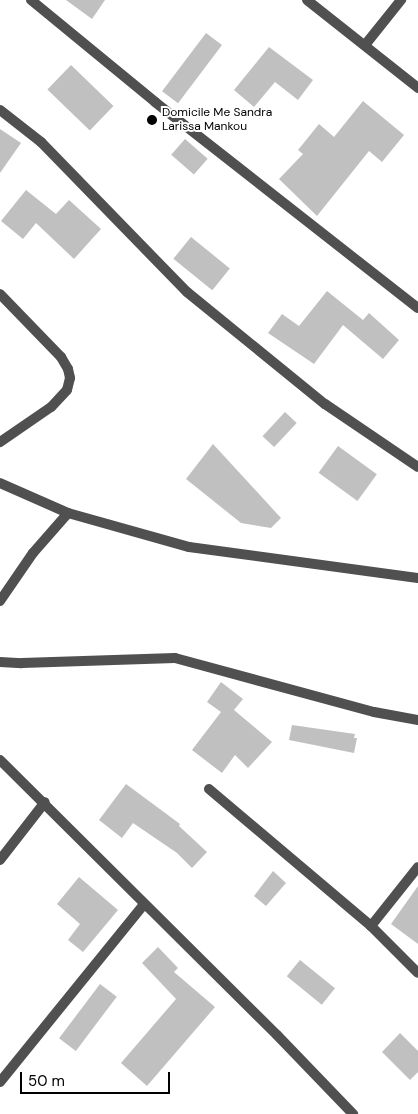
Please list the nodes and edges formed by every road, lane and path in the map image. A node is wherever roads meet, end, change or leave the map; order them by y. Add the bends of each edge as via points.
1 (30, 0) edge
2 (307, 0) edge
3 (401, 0) edge
4 (365, 45) junction
5 (418, 88) edge
6 (0, 110) edge
7 (0, 294) edge
8 (418, 308) edge
9 (0, 442) edge
10 (418, 468) edge
11 (0, 482) edge
12 (68, 513) junction
13 (418, 578) edge
14 (0, 601) edge
15 (0, 662) edge
16 (418, 720) edge
17 (0, 760) edge
18 (209, 789) dead end
19 (45, 802) junction
20 (0, 860) edge
21 (418, 867) edge
22 (144, 904) junction
23 (371, 926) junction
24 (418, 973) edge
25 (0, 1082) edge
26 (353, 1114) edge

1 - 8 street
2 - 4 street
3 - 4 street
4 - 5 street
6 - 10 street via 41,142 187,292 325,404
7 - 9 street via 60,357 70,378 67,390 51,407
11 - 12 street
12 - 13 street via 189,547
12 - 14 street via 33,553
15 - 16 street via 175,658 374,712
17 - 19 street
18 - 23 street
19 - 20 street
19 - 22 street
21 - 23 street
22 - 25 street
22 - 26 street via 278,1035
23 - 24 street

